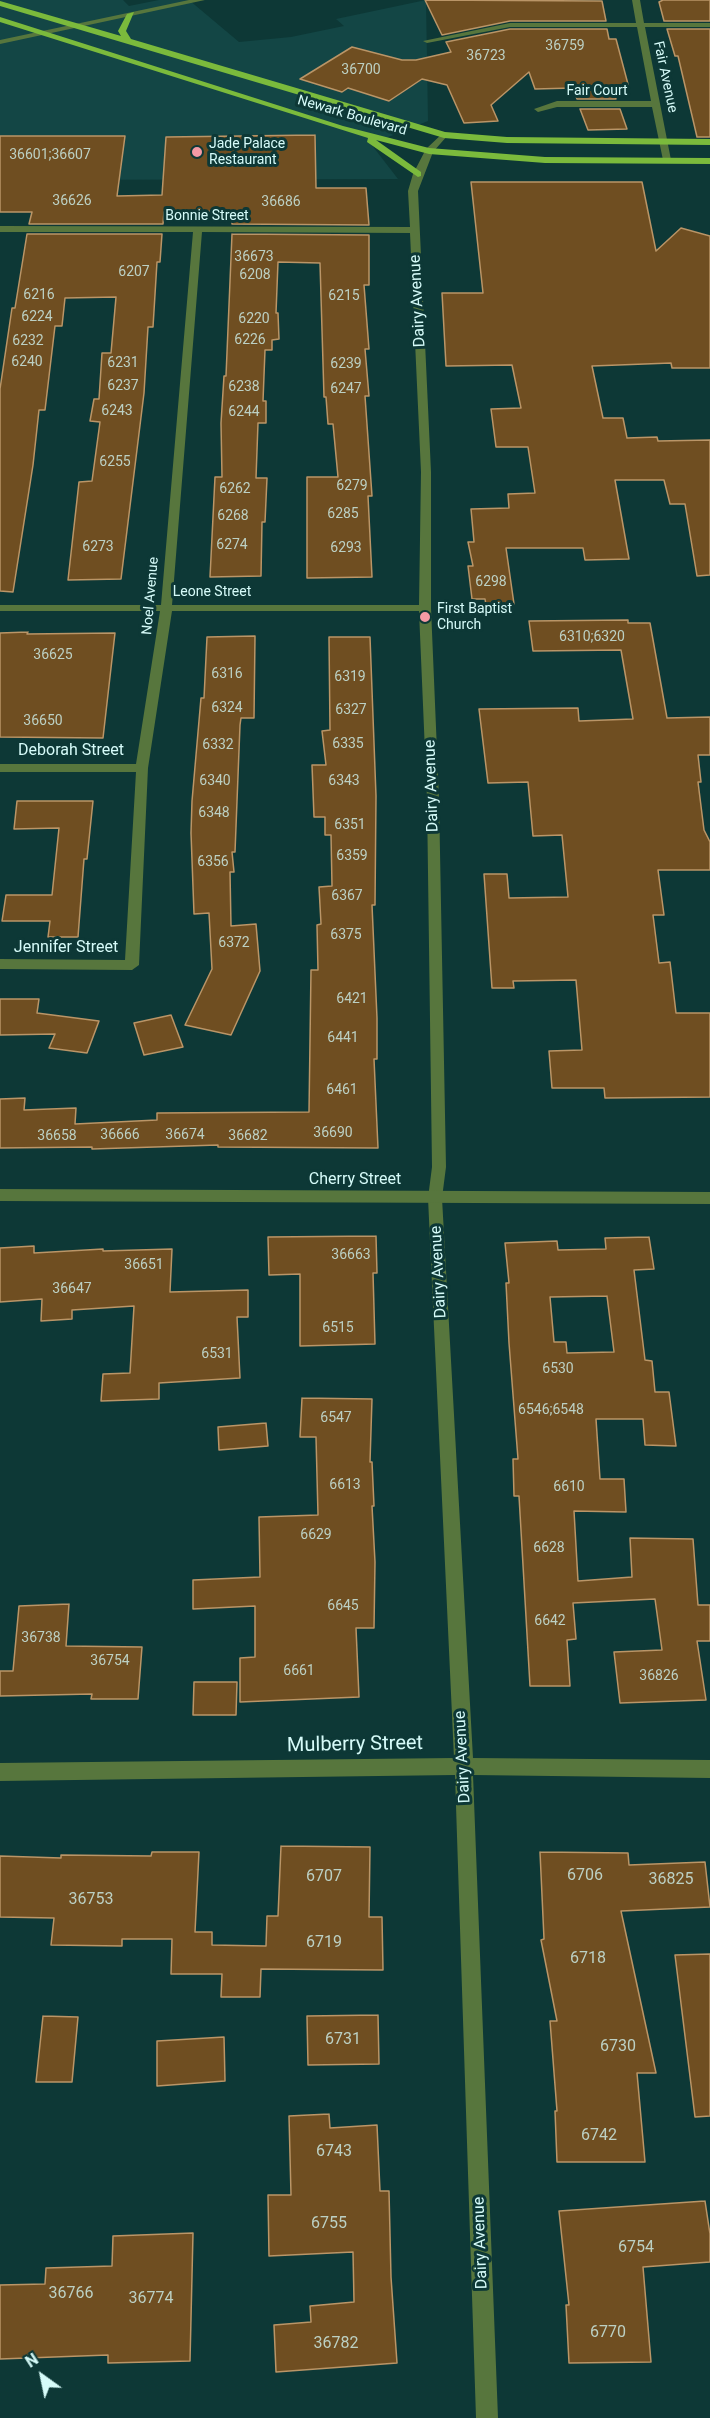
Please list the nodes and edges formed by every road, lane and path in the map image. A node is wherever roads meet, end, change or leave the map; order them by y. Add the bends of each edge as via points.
1 (201, 0) edge
2 (636, 0) edge
3 (0, 3) edge
4 (131, 14) junction
5 (0, 19) edge
6 (76, 25) junction
7 (641, 25) junction
8 (710, 25) edge
9 (45, 33) junction
10 (427, 41) dead end
11 (0, 42) edge
12 (128, 42) junction
13 (657, 104) junction
14 (538, 109) dead end
15 (357, 132) junction
16 (444, 135) junction
17 (665, 141) junction
18 (710, 142) edge
19 (429, 152) junction
20 (667, 160) junction
21 (710, 161) edge
22 (418, 174) junction
23 (0, 229) edge
24 (198, 229) junction
25 (414, 230) junction
26 (165, 607) junction
27 (0, 608) edge
28 (425, 608) junction
29 (0, 768) edge
30 (142, 768) junction
31 (0, 964) edge
32 (132, 965) joint
33 (0, 1196) edge
34 (435, 1198) junction
35 (710, 1198) edge
36 (464, 1766) junction
37 (710, 1769) edge
38 (0, 1772) edge
39 (487, 2418) edge

1 - 4 street
2 - 7 street, Fair Avenue
3 - 6 main road, Newark Boulevard
4 - 6 street
4 - 12 main road via 122,31
5 - 9 main road, Newark Boulevard
6 - 9 street
6 - 12 main road, Newark Boulevard
7 - 8 street
7 - 10 street via 510,25
7 - 13 street, Fair Avenue
9 - 11 street
9 - 15 main road, Newark Boulevard
12 - 16 main road, Newark Boulevard
13 - 14 street, Fair Court via 557,104
13 - 17 street, Fair Avenue
15 - 19 main road, Newark Boulevard
15 - 22 main road
16 - 17 main road, Newark Boulevard via 507,140
16 - 19 street, Dairy Avenue
17 - 18 main road, Newark Boulevard
17 - 20 street, Fair Avenue
19 - 20 main road, Newark Boulevard via 544,160
19 - 22 street, Dairy Avenue
20 - 21 main road, Newark Boulevard
22 - 25 street, Dairy Avenue via 413,190
23 - 24 street, Bonnie Street
24 - 25 street, Bonnie Street
24 - 26 street, Noel Avenue
25 - 28 street, Dairy Avenue via 426,472
26 - 27 street, Leone Street
26 - 28 street, Leone Street
26 - 30 street, Noel Avenue
28 - 34 street, Dairy Avenue via 440,1167
29 - 30 street, Deborah Street
30 - 32 street, Noel Avenue
31 - 32 street, Jennifer Street
33 - 34 street, Cherry Street
34 - 35 street, Cherry Street
34 - 36 street, Dairy Avenue
36 - 37 street, Mulberry Street
36 - 38 street, Mulberry Street
36 - 39 street, Dairy Avenue

